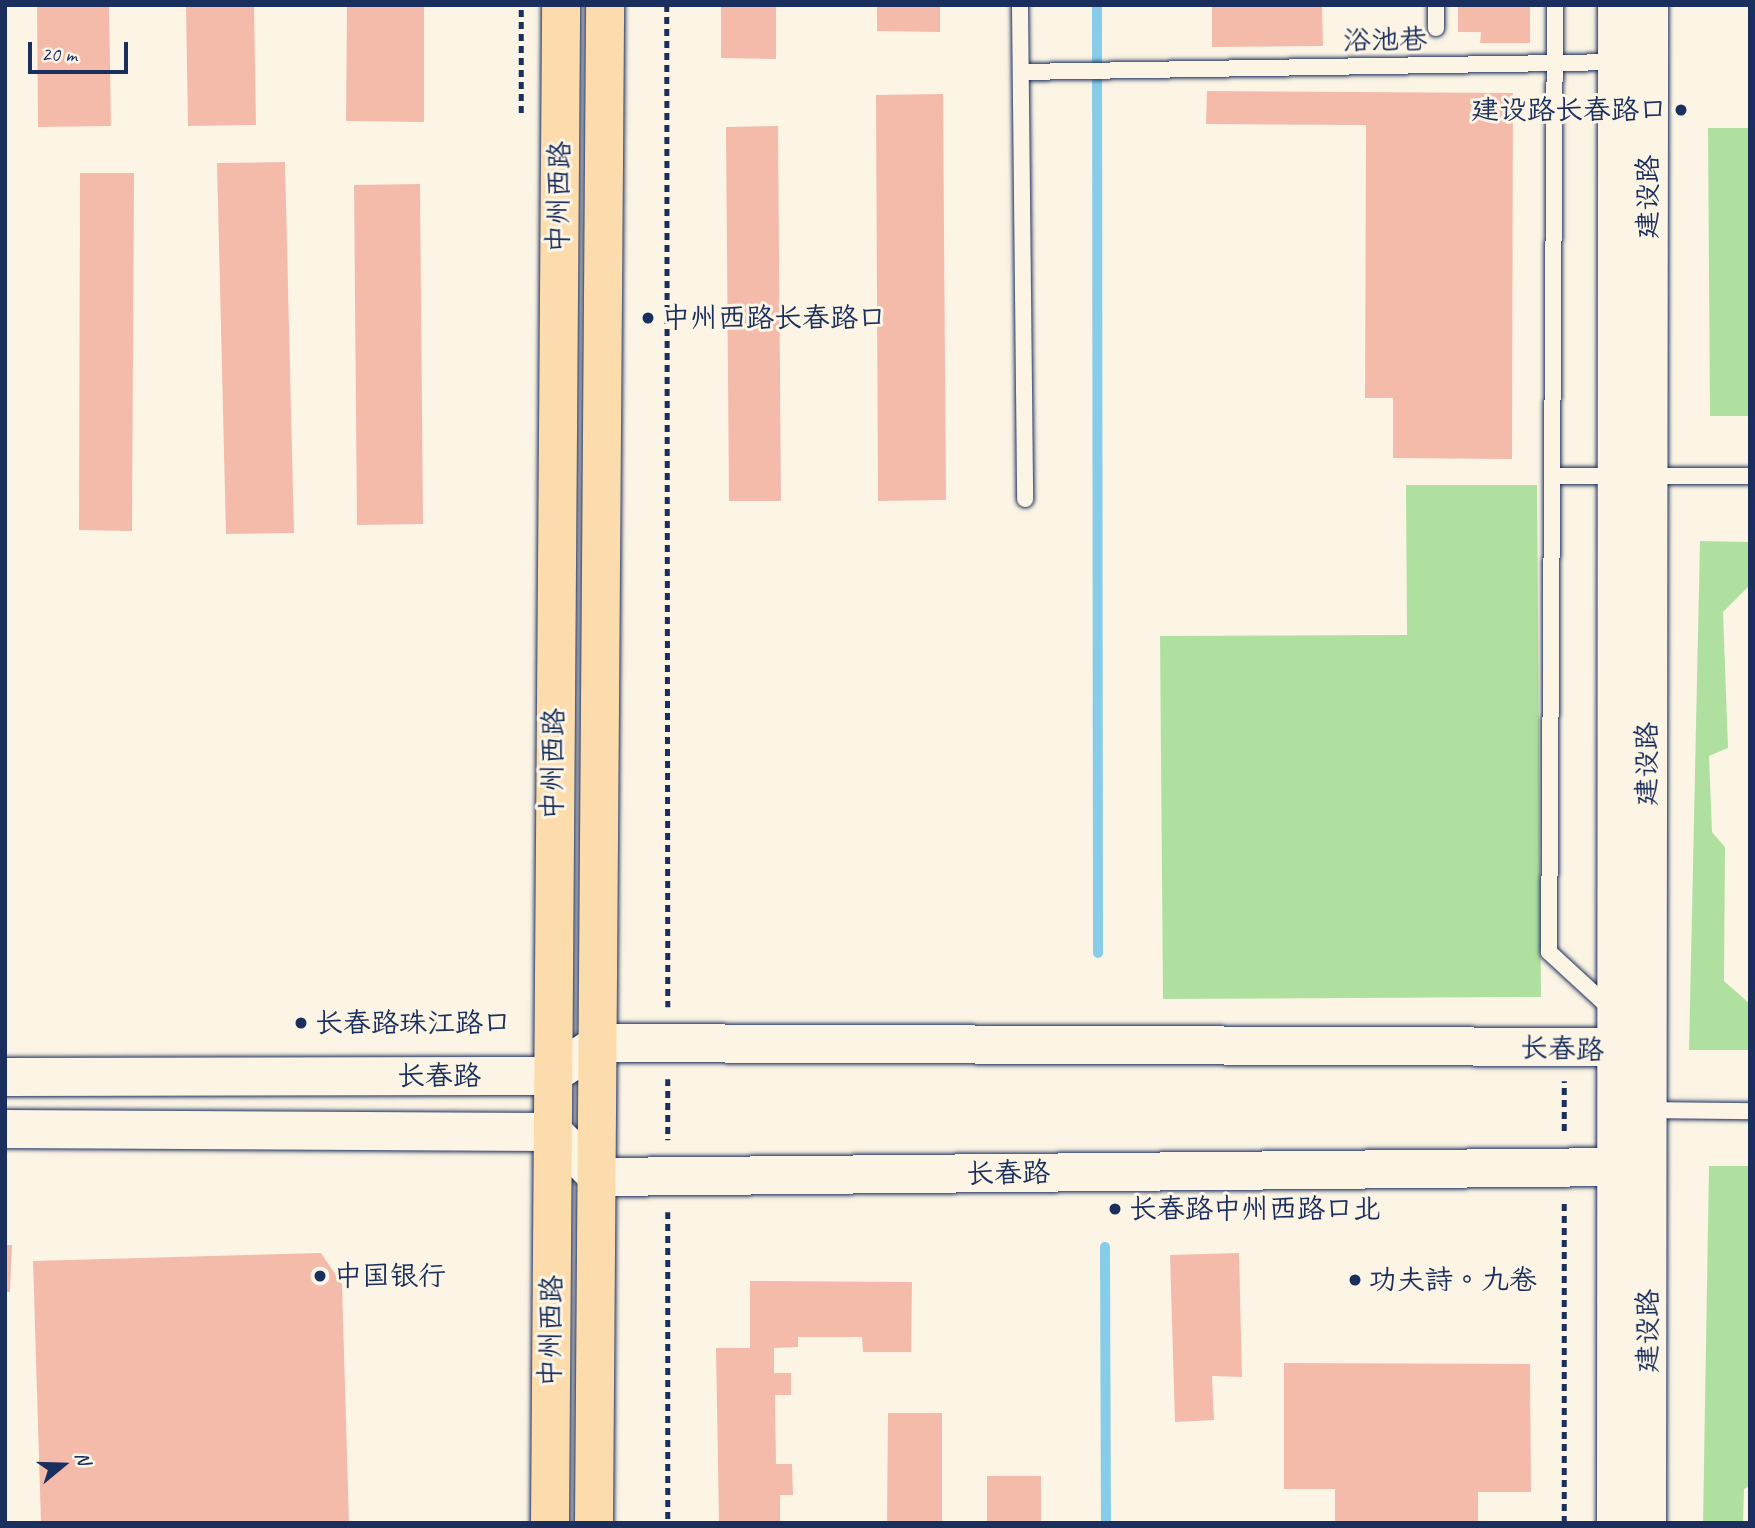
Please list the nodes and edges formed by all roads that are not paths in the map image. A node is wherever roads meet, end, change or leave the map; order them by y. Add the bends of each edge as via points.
1 (561, 5) edge
2 (605, 5) edge
3 (1020, 5) edge
4 (1436, 5) edge
5 (1555, 5) edge
6 (1617, 5) edge
7 (1649, 5) edge
8 (1436, 28) dead end
9 (1616, 62) junction
10 (1555, 63) junction
11 (1021, 72) junction
12 (1632, 475) junction
13 (1750, 475) edge
14 (1552, 476) junction
15 (1025, 499) dead end
16 (1615, 1030) junction
17 (600, 1043) junction
18 (550, 1076) junction
19 (5, 1077) edge
20 (1650, 1110) junction
21 (1750, 1111) edge
22 (5, 1129) edge
23 (553, 1132) junction
24 (1617, 1167) junction
25 (598, 1177) junction
26 (550, 1523) edge
27 (594, 1523) edge
28 (1616, 1523) edge
29 (1647, 1523) edge

1 - 18 main road, 中州西路
2 - 17 main road, 中州西路
3 - 11 lane
4 - 8 lane
5 - 10 lane
6 - 9 main road, 建设路
7 - 12 main road, 建设路
9 - 10 lane, 浴池巷
9 - 12 main road, 建设路
10 - 11 lane, 浴池巷
10 - 14 lane
11 - 15 lane
12 - 13 lane
12 - 14 lane
12 - 16 main road, 建设路
12 - 20 main road, 建设路
14 - 16 lane via 1549,952
16 - 17 main road, 长春路
16 - 20 main road, 长春路
16 - 24 main road, 建设路
17 - 18 main road
17 - 25 main road, 中州西路
18 - 19 main road, 长春路
18 - 23 main road, 中州西路
20 - 21 lane
20 - 24 main road
20 - 29 main road, 建设路
22 - 23 main road, 长春路
23 - 25 main road
23 - 26 main road, 中州西路
24 - 25 main road, 长春路
24 - 28 main road, 建设路
25 - 27 main road, 中州西路

